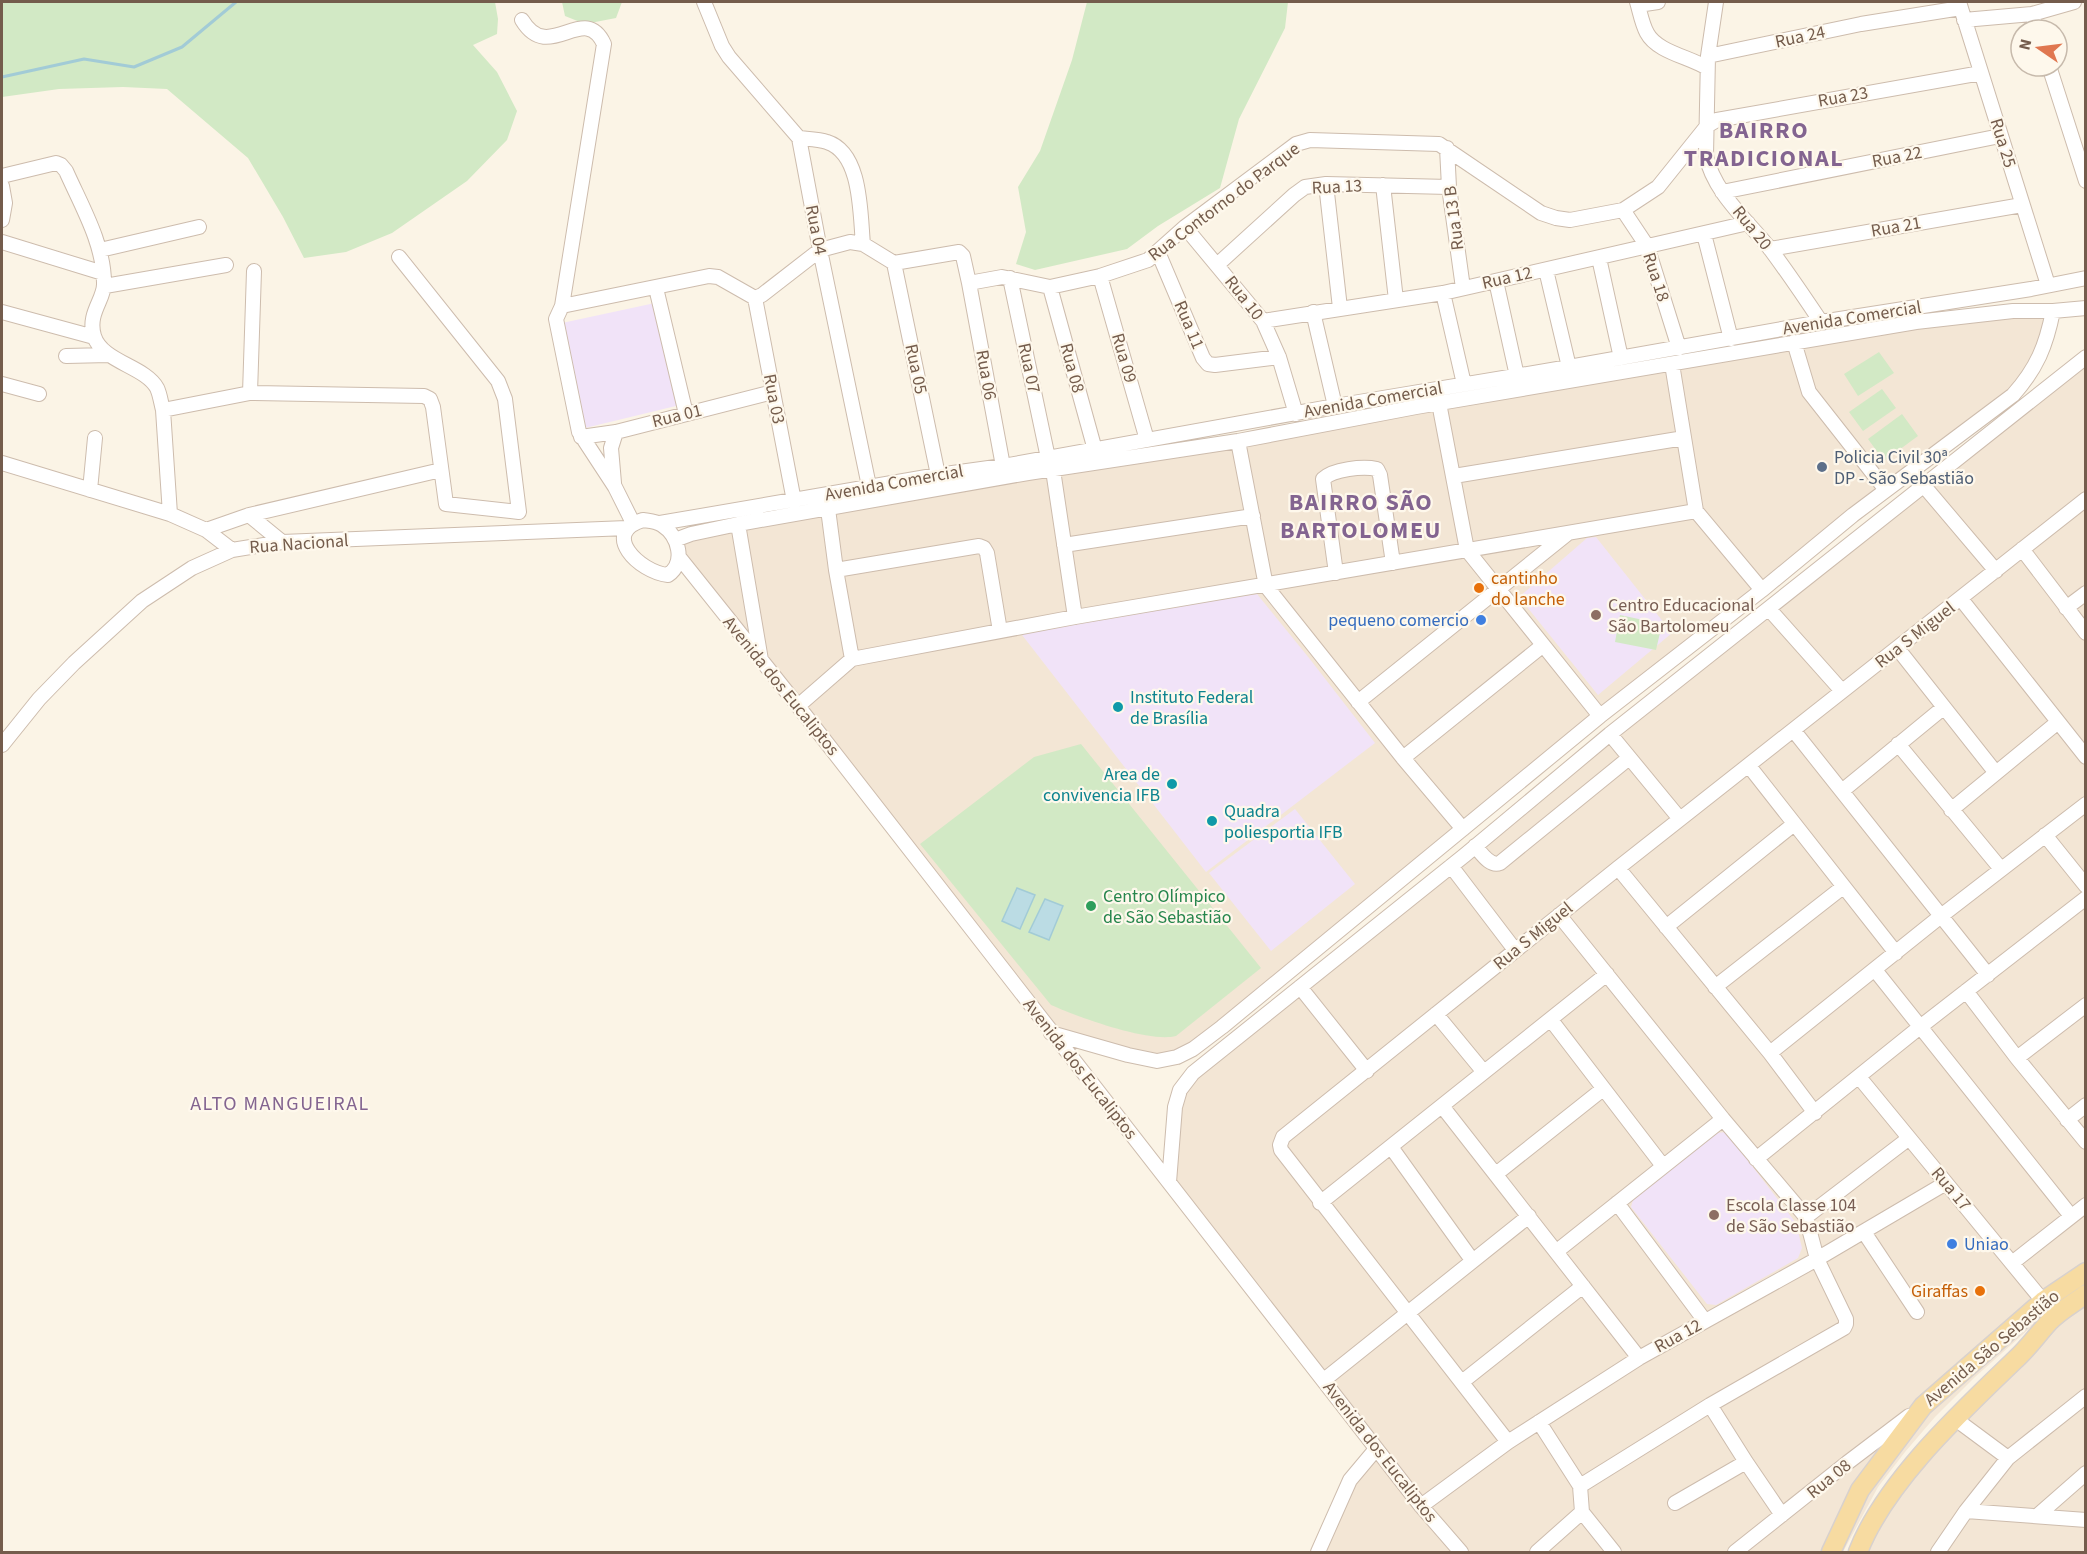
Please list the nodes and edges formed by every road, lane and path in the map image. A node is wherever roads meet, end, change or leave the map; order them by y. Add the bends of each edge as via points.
1 (704, 2) edge
2 (1658, 2) edge
3 (1716, 2) edge
4 (2074, 2) edge
5 (1638, 3) edge
6 (1961, 10) edge
7 (2032, 14) junction
8 (2033, 18) edge
9 (522, 20) dead end
10 (1708, 62) junction
11 (1981, 73) junction
12 (2053, 78) edge
13 (1707, 126) junction
14 (2000, 136) junction
15 (799, 138) junction
16 (1447, 148) junction
17 (2, 176) edge
18 (2085, 181) edge
19 (1326, 184) junction
20 (1383, 185) junction
21 (2, 186) edge
22 (1449, 188) junction
23 (1722, 192) junction
24 (2022, 205) junction
25 (1623, 210) junction
26 (2, 219) edge
27 (1748, 223) junction
28 (199, 227) dead end
29 (1185, 227) junction
30 (1704, 234) junction
31 (2, 242) edge
32 (863, 244) junction
33 (1647, 246) junction
34 (1770, 249) junction
35 (100, 250) junction
36 (820, 250) junction
37 (1158, 252) junction
38 (399, 257) dead end
39 (1599, 258) junction
40 (894, 263) junction
41 (226, 265) dead end
42 (1217, 265) junction
43 (1546, 270) junction
44 (254, 271) dead end
45 (1100, 276) junction
46 (1010, 278) junction
47 (2085, 278) edge
48 (104, 280) junction
49 (1496, 281) junction
50 (969, 283) junction
51 (2048, 285) junction
52 (1050, 287) junction
53 (656, 288) junction
54 (1463, 288) junction
55 (2031, 289) junction
56 (1443, 292) junction
57 (755, 298) junction
58 (1396, 300) junction
59 (562, 306) junction
60 (1340, 308) junction
61 (2085, 308) edge
62 (2029, 311) junction
63 (2052, 311) junction
64 (2, 312) edge
65 (1313, 312) junction
66 (1263, 321) junction
67 (1821, 322) junction
68 (1757, 334) junction
69 (94, 337) junction
70 (1731, 339) junction
71 (1794, 342) junction
72 (1679, 348) junction
73 (1760, 348) junction
74 (1714, 349) junction
75 (109, 355) junction
76 (66, 356) dead end
77 (1279, 357) junction
78 (1621, 358) junction
79 (2083, 363) edge
80 (1672, 364) junction
81 (1569, 367) junction
82 (1517, 376) junction
83 (2, 384) edge
84 (1464, 384) junction
85 (1491, 387) junction
86 (773, 392) junction
87 (1413, 392) junction
88 (250, 393) junction
89 (39, 394) dead end
90 (1439, 403) junction
91 (1335, 406) junction
92 (1416, 407) junction
93 (163, 410) junction
94 (686, 414) junction
95 (1296, 414) junction
96 (616, 432) junction
97 (581, 437) junction
98 (95, 438) dead end
99 (1684, 438) junction
100 (1147, 440) junction
101 (1238, 441) junction
102 (1095, 450) junction
103 (1077, 459) junction
104 (2, 463) edge
105 (1050, 464) junction
106 (1003, 466) junction
107 (1027, 467) junction
108 (441, 470) junction
109 (1907, 474) junction
110 (938, 475) junction
111 (1454, 476) junction
112 (869, 486) junction
113 (615, 487) junction
114 (1921, 489) junction
115 (90, 490) junction
116 (1886, 490) junction
117 (2085, 499) edge
118 (794, 501) junction
119 (828, 509) junction
120 (1696, 511) junction
121 (170, 514) junction
122 (249, 515) junction
123 (1853, 515) junction
124 (1253, 516) junction
125 (660, 523) junction
126 (738, 524) junction
127 (630, 526) junction
128 (600, 529) junction
129 (206, 530) junction
130 (1866, 532) junction
131 (1569, 533) junction
132 (675, 540) junction
133 (282, 542) junction
134 (624, 543) junction
135 (1064, 545) junction
136 (2022, 549) junction
137 (232, 550) junction
138 (1467, 550) junction
139 (679, 557) junction
140 (1393, 563) junction
141 (836, 570) junction
142 (1996, 571) junction
143 (1336, 573) junction
144 (668, 575) junction
145 (700, 585) junction
146 (1266, 586) junction
147 (1498, 590) junction
148 (1762, 590) junction
149 (2085, 593) edge
150 (1961, 599) junction
151 (2066, 608) junction
152 (1770, 609) junction
153 (1075, 617) junction
154 (1000, 630) junction
155 (2085, 633) edge
156 (1542, 646) junction
157 (1898, 649) junction
158 (852, 659) junction
159 (762, 662) junction
160 (1842, 691) junction
161 (1358, 702) junction
162 (798, 706) junction
163 (1943, 708) junction
164 (1600, 716) junction
165 (2058, 722) junction
166 (1794, 731) junction
167 (1610, 734) junction
168 (1898, 744) junction
169 (2, 745) edge
170 (2085, 757) edge
171 (1403, 758) junction
172 (1629, 758) junction
173 (1749, 766) junction
174 (1996, 773) junction
175 (1842, 791) junction
176 (2085, 804) edge
177 (1951, 810) junction
178 (1680, 819) junction
179 (1794, 824) junction
180 (1463, 830) junction
181 (2045, 835) junction
182 (1452, 839) junction
183 (1470, 850) junction
184 (1451, 866) junction
185 (1618, 868) junction
186 (2001, 869) junction
187 (1843, 886) junction
188 (2085, 886) edge
189 (2085, 898) edge
190 (1559, 915) junction
191 (1941, 916) junction
192 (1666, 927) junction
193 (1515, 950) junction
194 (1896, 953) junction
195 (1875, 970) junction
196 (1607, 974) junction
197 (1988, 975) junction
198 (1300, 987) junction
199 (1715, 987) junction
200 (1966, 991) junction
201 (2085, 1005) edge
202 (1436, 1014) junction
203 (1551, 1020) junction
204 (1222, 1027) junction
205 (1920, 1027) junction
206 (1051, 1033) junction
207 (1233, 1041) junction
208 (1770, 1053) junction
209 (2017, 1058) junction
210 (1367, 1071) junction
211 (1483, 1071) junction
212 (1858, 1077) junction
213 (1603, 1089) junction
214 (2085, 1105) edge
215 (1442, 1106) junction
216 (1815, 1113) junction
217 (1723, 1119) junction
218 (2067, 1120) junction
219 (1908, 1139) junction
220 (2085, 1142) edge
221 (1391, 1146) junction
222 (1756, 1159) junction
223 (1663, 1166) junction
224 (1496, 1174) junction
225 (1169, 1182) junction
226 (1946, 1182) junction
227 (1320, 1203) junction
228 (1617, 1203) junction
229 (2085, 1204) edge
230 (1529, 1216) junction
231 (2071, 1216) junction
232 (1806, 1217) junction
233 (1864, 1232) junction
234 (1557, 1251) junction
235 (1817, 1259) junction
236 (1472, 1260) junction
237 (2013, 1263) junction
238 (2085, 1272) edge
239 (1583, 1286) junction
240 (2085, 1294) edge
241 (2043, 1301) junction
242 (1917, 1312) dead end
243 (1407, 1314) junction
244 (1705, 1321) junction
245 (1639, 1358) junction
246 (1324, 1380) junction
247 (1462, 1382) junction
248 (2085, 1396) edge
249 (1710, 1405) junction
250 (1923, 1406) junction
251 (1954, 1418) junction
252 (1539, 1422) junction
253 (1508, 1442) junction
254 (1376, 1449) junction
255 (2008, 1458) junction
256 (1746, 1462) junction
257 (1847, 1463) junction
258 (2085, 1473) edge
259 (1580, 1486) junction
260 (1860, 1490) junction
261 (1675, 1503) dead end
262 (1421, 1506) junction
263 (1966, 1511) junction
264 (1582, 1512) junction
265 (1782, 1515) junction
266 (2037, 1516) junction
267 (2085, 1520) edge
268 (1454, 1550) edge
269 (1739, 1551) edge
270 (1318, 1552) edge
271 (1537, 1552) edge
272 (1614, 1552) edge
273 (1831, 1552) edge
274 (1858, 1552) edge
275 (1938, 1552) edge

1 - 15 street via 729,57
2 - 5 street
3 - 10 street
4 - 7 street, Rua 24
5 - 10 street via 1646,31 1659,46
6 - 7 street, Rua 24
6 - 10 street, Rua 24 via 1862,24
6 - 11 street, Rua 25
7 - 8 street
9 - 59 street via 529,32 537,36 550,37 585,28 599,33 604,44
10 - 13 street
11 - 13 street, Rua 23 via 1717,120
11 - 14 street, Rua 25
12 - 18 street
13 - 23 street, Rua 20 via 1708,165
13 - 25 street, Rua Contorno do Parque via 1658,187
14 - 23 street, Rua 22
14 - 24 street, Rua 25
15 - 32 street via 828,142 850,162
15 - 36 street, Rua 04
16 - 22 street, Rua 13 B
16 - 25 street, Rua Contorno do Parque via 1541,213 1570,220
16 - 29 street, Rua Contorno do Parque via 1427,142 1310,140 1296,144
17 - 35 street via 61,165
19 - 20 street, Rua 13
19 - 42 street, Rua 13 via 1305,188 1294,195
19 - 60 street
20 - 22 street, Rua 13
20 - 58 street
21 - 26 street
22 - 54 street, Rua 13 B
23 - 27 street, Rua 20
24 - 34 street, Rua 21
24 - 51 street, Rua 25
25 - 33 street, Rua 18
27 - 30 street, Rua 12
27 - 34 street, Rua 20
28 - 35 street
29 - 37 street, Rua Contorno do Parque
29 - 42 street, Rua 10
30 - 33 street, Rua 12
30 - 70 street
31 - 48 street
32 - 36 street via 850,242
32 - 40 street
33 - 39 street, Rua 12
33 - 72 street, Rua 18
34 - 67 street, Rua 20
35 - 48 street
36 - 57 street
36 - 112 street, Rua 04
37 - 45 street, Rua Contorno do Parque via 1148,260
37 - 77 street, Rua 11 via 1208,364
38 - 108 street via 498,381 505,399 519,512 446,504
39 - 43 street, Rua 12
39 - 78 street
40 - 50 street via 959,252
40 - 110 street, Rua 05
41 - 48 street
42 - 66 street, Rua 10
43 - 49 street, Rua 12
43 - 81 street
44 - 88 street
45 - 52 street, Rua Contorno do Parque
45 - 100 street, Rua 09
46 - 50 street, Rua Contorno do Parque
46 - 52 street, Rua Contorno do Parque
46 - 105 street, Rua 07
47 - 51 street, Avenida Comercial
48 - 69 street via 95,307
49 - 54 street, Rua 12
49 - 82 street
50 - 106 street, Rua 06
51 - 55 street, Avenida Comercial
52 - 102 street, Rua 08
53 - 57 street via 709,276
53 - 59 street
53 - 94 street
54 - 56 street, Rua 12
55 - 62 street via 2026,303
55 - 67 street, Avenida Comercial
56 - 58 street, Rua 12
56 - 84 street
57 - 86 street, Rua 03
58 - 60 street, Rua 12
59 - 97 street via 556,319
60 - 65 street, Rua 12
61 - 63 street, Avenida Comercial
62 - 63 street, Avenida Comercial
62 - 71 street, Avenida Comercial via 1916,322
63 - 109 street via 2041,353 2030,375 2013,395
64 - 69 street
65 - 66 street, Rua 12
65 - 91 street
66 - 77 street, Rua 10
67 - 68 street, Avenida Comercial
68 - 70 street, Avenida Comercial
68 - 73 street
69 - 75 street
70 - 74 street, Avenida Comercial
71 - 73 street, Avenida Comercial
71 - 116 street via 1809,392
72 - 74 street, Avenida Comercial
72 - 78 street, Avenida Comercial
73 - 74 street, Avenida Comercial
74 - 80 street, Avenida Comercial
75 - 76 street
75 - 93 street via 152,381
77 - 95 street, Rua 10
78 - 81 street, Avenida Comercial
79 - 114 street
80 - 85 street, Avenida Comercial
80 - 99 street
81 - 82 street, Avenida Comercial
82 - 85 street, Avenida Comercial
83 - 89 street
84 - 85 street, Avenida Comercial
84 - 87 street, Avenida Comercial
85 - 90 street, Avenida Comercial
86 - 94 street, Rua 01
86 - 118 street, Rua 03
87 - 91 street, Avenida Comercial
87 - 92 street
88 - 93 street
88 - 108 street via 424,396 433,407
90 - 92 street, Avenida Comercial
90 - 111 street
91 - 95 street, Avenida Comercial
92 - 101 street, Avenida Comercial
93 - 121 street
94 - 96 street, Rua 01
95 - 100 street, Avenida Comercial
96 - 97 street, Rua 01
96 - 113 street via 611,448
97 - 113 street
98 - 115 street
99 - 111 street
99 - 120 street
100 - 102 street, Avenida Comercial
101 - 103 street, Avenida Comercial
101 - 124 street
102 - 103 street, Avenida Comercial
103 - 105 street, Avenida Comercial
104 - 115 street
105 - 107 street, Avenida Comercial
105 - 135 street, Rua 07
106 - 107 street, Avenida Comercial
106 - 110 street, Avenida Comercial
107 - 119 street, Avenida Comercial
108 - 122 street
109 - 114 street
109 - 116 street
110 - 112 street, Avenida Comercial
111 - 138 street
112 - 118 street, Avenida Comercial
113 - 127 street
114 - 130 street
114 - 142 street
115 - 121 street
116 - 123 street
117 - 136 street, Rua S Miguel
118 - 125 street, Avenida Comercial
119 - 126 street, Avenida Comercial
119 - 141 street
120 - 131 street
120 - 148 street
121 - 129 street
122 - 129 street
122 - 133 street
123 - 130 street
123 - 148 street
124 - 135 street
124 - 146 street
125 - 127 street via 643,520
125 - 132 street
126 - 132 street, Avenida Comercial
126 - 159 street
127 - 128 street, Rua Nacional
127 - 134 street
128 - 133 street, Rua Nacional
128 - 134 street
129 - 137 street
130 - 152 street
131 - 138 street
131 - 147 street
132 - 139 street
133 - 137 street, Rua Nacional
134 - 144 street via 650,572
135 - 153 street, Rua 07
136 - 142 street, Rua S Miguel
136 - 151 street
137 - 169 street, Rua Nacional via 192,568 142,600 39,699
138 - 140 street
138 - 147 street
139 - 144 street via 675,570
139 - 145 street, Avenida dos Eucaliptos
140 - 143 street
140 - 143 street via 1380,475 1377,469 1348,470 1327,474 1323,479
141 - 154 street via 979,546 987,553
141 - 158 street
142 - 150 street, Rua S Miguel
143 - 146 street
144 - 145 street
145 - 159 street, Avenida dos Eucaliptos
146 - 153 street
146 - 161 street
147 - 156 street
147 - 161 street
148 - 164 street
149 - 151 street
150 - 157 street, Rua S Miguel
150 - 165 street
151 - 155 street
152 - 160 street
152 - 167 street
153 - 154 street
154 - 158 street
156 - 164 street
156 - 171 street
157 - 160 street, Rua S Miguel
157 - 163 street
158 - 162 street
159 - 162 street, Avenida dos Eucaliptos
160 - 166 street, Rua S Miguel
161 - 171 street
162 - 206 street, Avenida dos Eucaliptos
163 - 168 street
163 - 174 street
164 - 180 street
165 - 170 street
165 - 174 street
166 - 173 street, Rua S Miguel
166 - 175 street
167 - 172 street
167 - 183 street
168 - 175 street
168 - 177 street
171 - 180 street
172 - 178 street
172 - 183 street via 1500,863 1491,864
173 - 178 street, Rua S Miguel
173 - 179 street
174 - 177 street
175 - 191 street
176 - 181 street
177 - 186 street
178 - 185 street, Rua S Miguel
179 - 187 street
179 - 192 street
180 - 182 street
181 - 186 street
181 - 188 street
182 - 183 street
182 - 204 street
183 - 184 street
184 - 193 street
184 - 198 street
185 - 190 street, Rua S Miguel
185 - 192 street
186 - 191 street
187 - 194 street
187 - 199 street
189 - 197 street
190 - 193 street, Rua S Miguel
190 - 196 street
191 - 194 street
191 - 197 street
192 - 199 street
193 - 202 street, Rua S Miguel
194 - 195 street
195 - 205 street
195 - 208 street
196 - 203 street
196 - 217 street
197 - 200 street
198 - 207 street
198 - 210 street
199 - 208 street
200 - 205 street
200 - 209 street
201 - 209 street
202 - 210 street, Rua S Miguel
202 - 211 street
203 - 211 street
203 - 213 street
204 - 206 street via 1177,1057 1156,1061
204 - 207 street
205 - 212 street
205 - 231 street
206 - 225 street, Avenida dos Eucaliptos
207 - 225 street via 1192,1073 1180,1090
208 - 216 street
209 - 218 street
210 - 227 street, Rua S Miguel via 1283,1137 1280,1144
211 - 215 street
212 - 216 street
212 - 219 street, Rua 17
213 - 223 street
213 - 224 street
214 - 218 street
215 - 221 street
215 - 224 street
216 - 222 street
217 - 222 street
217 - 223 street
218 - 220 street
219 - 226 street, Rua 17
219 - 232 street
221 - 227 street
221 - 236 street
222 - 232 street
223 - 228 street
224 - 230 street
225 - 246 street, Avenida dos Eucaliptos
226 - 233 street, Rua 12
226 - 237 street, Rua 17
227 - 243 street, Rua S Miguel
228 - 234 street
228 - 244 street
229 - 231 street
230 - 234 street
230 - 236 street
231 - 237 street
232 - 235 street
233 - 235 street, Rua 12
233 - 242 street
234 - 239 street
235 - 244 street, Rua 12
235 - 249 street via 1846,1319 1844,1328
236 - 243 street
237 - 241 street, Rua 17
238 - 241 main road, Avenida São Sebastião
239 - 245 street
239 - 247 street
240 - 251 main road, Avenida São Sebastião via 2051,1320
241 - 250 main road, Avenida São Sebastião
243 - 246 street
243 - 247 street, Rua S Miguel
244 - 245 street, Rua 12
245 - 252 street, Rua 12
246 - 254 street, Avenida dos Eucaliptos
247 - 253 street, Rua S Miguel
248 - 255 street
249 - 256 street
249 - 259 street
250 - 257 street, Rua 08
250 - 260 main road, Avenida São Sebastião
251 - 255 street
251 - 274 main road, Avenida São Sebastião via 1883,1506
252 - 253 street, Rua 12
252 - 259 street
253 - 262 street, Rua 12
254 - 262 street, Avenida dos Eucaliptos
254 - 270 street via 1350,1480
255 - 263 street
256 - 261 street
256 - 265 street
257 - 260 street via 1864,1470
257 - 265 street, Rua 08
258 - 266 street
259 - 264 street
260 - 273 main road, Avenida São Sebastião
262 - 268 street, Avenida dos Eucaliptos
263 - 266 street
263 - 275 street
264 - 271 street
264 - 272 street
265 - 269 street, Rua 08
266 - 267 street

